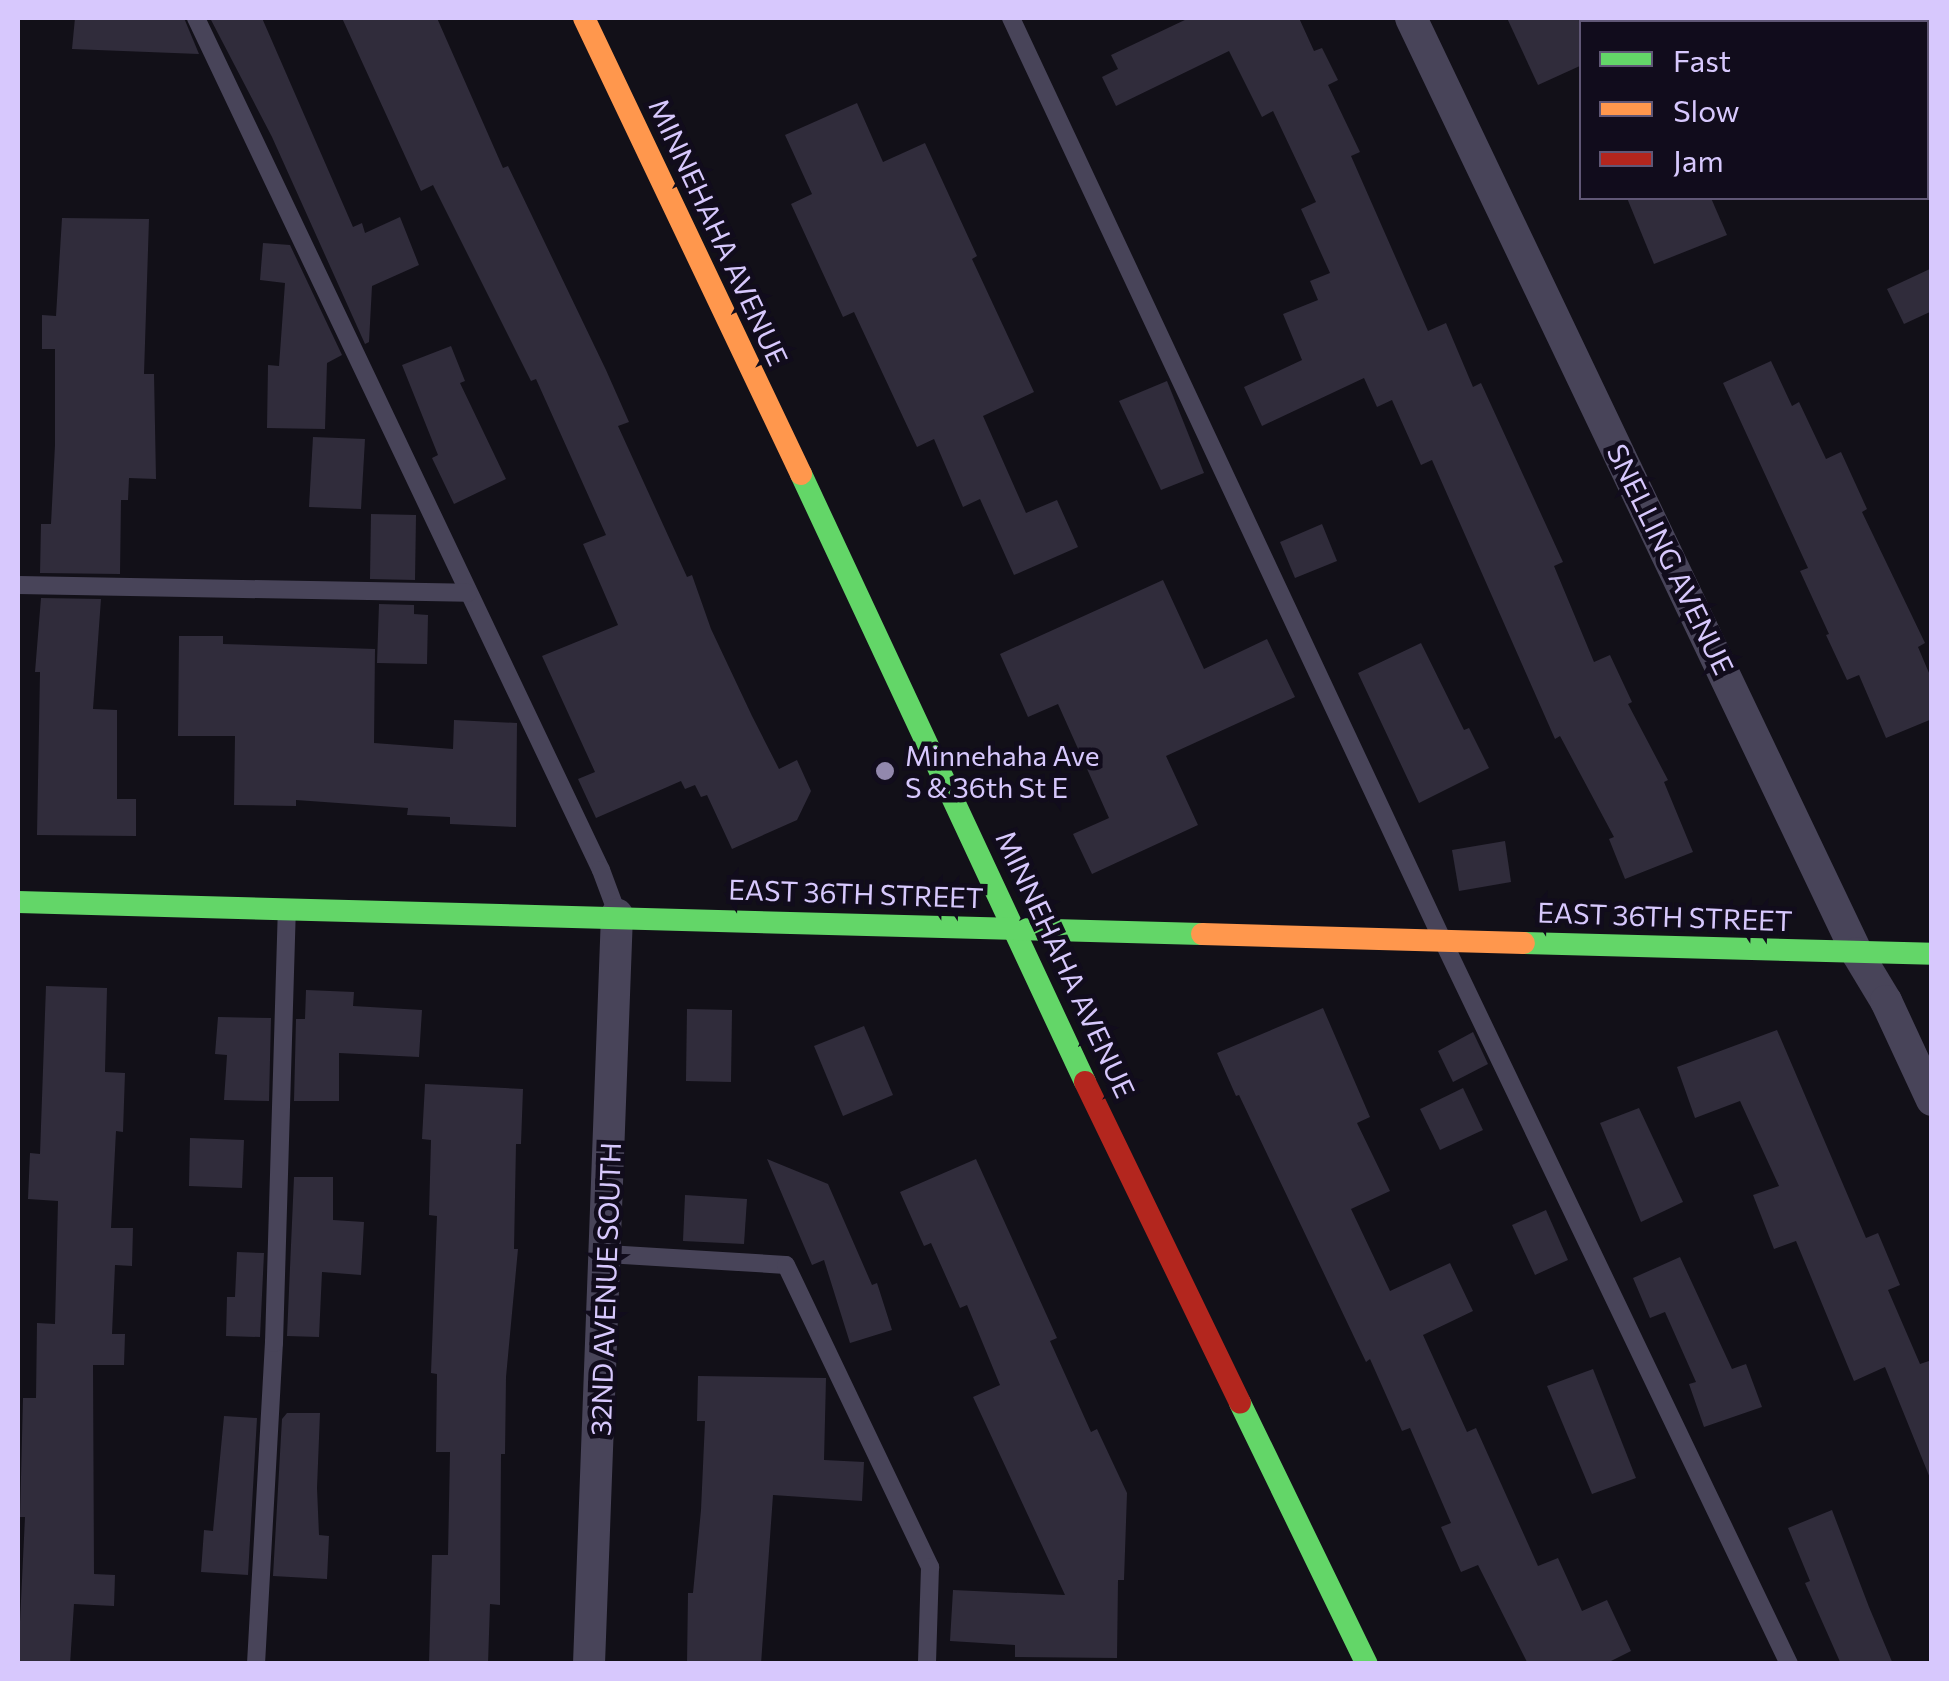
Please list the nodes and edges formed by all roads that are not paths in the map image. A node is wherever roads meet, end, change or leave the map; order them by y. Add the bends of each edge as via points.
1 (196, 18) edge
2 (584, 18) edge
3 (1011, 18) edge
4 (1411, 18) edge
5 (18, 585) edge
6 (468, 593) junction
7 (18, 902) edge
8 (287, 908) junction
9 (617, 915) junction
10 (1016, 928) junction
11 (1442, 938) junction
12 (1857, 953) junction
13 (1932, 954) edge
14 (1932, 1100) edge
15 (607, 1254) junction
16 (256, 1664) edge
17 (589, 1664) edge
18 (926, 1664) edge
19 (1366, 1664) edge
20 (1789, 1664) edge

1 - 6 lane
2 - 10 street, MINNEHAHA AVENUE
3 - 11 lane
4 - 12 street, SNELLING AVENUE
5 - 6 lane
6 - 9 lane
7 - 8 street, EAST 36TH STREET
8 - 9 street, EAST 36TH STREET
8 - 16 lane
9 - 10 street, EAST 36TH STREET
9 - 15 street, 32ND AVENUE SOUTH
10 - 11 street, EAST 36TH STREET
10 - 19 street, MINNEHAHA AVENUE
11 - 12 street, EAST 36TH STREET
11 - 20 lane
12 - 13 street, EAST 36TH STREET
12 - 14 street, SNELLING AVENUE
15 - 17 street, 32ND AVENUE SOUTH
15 - 18 lane via 786,1266 930,1567

